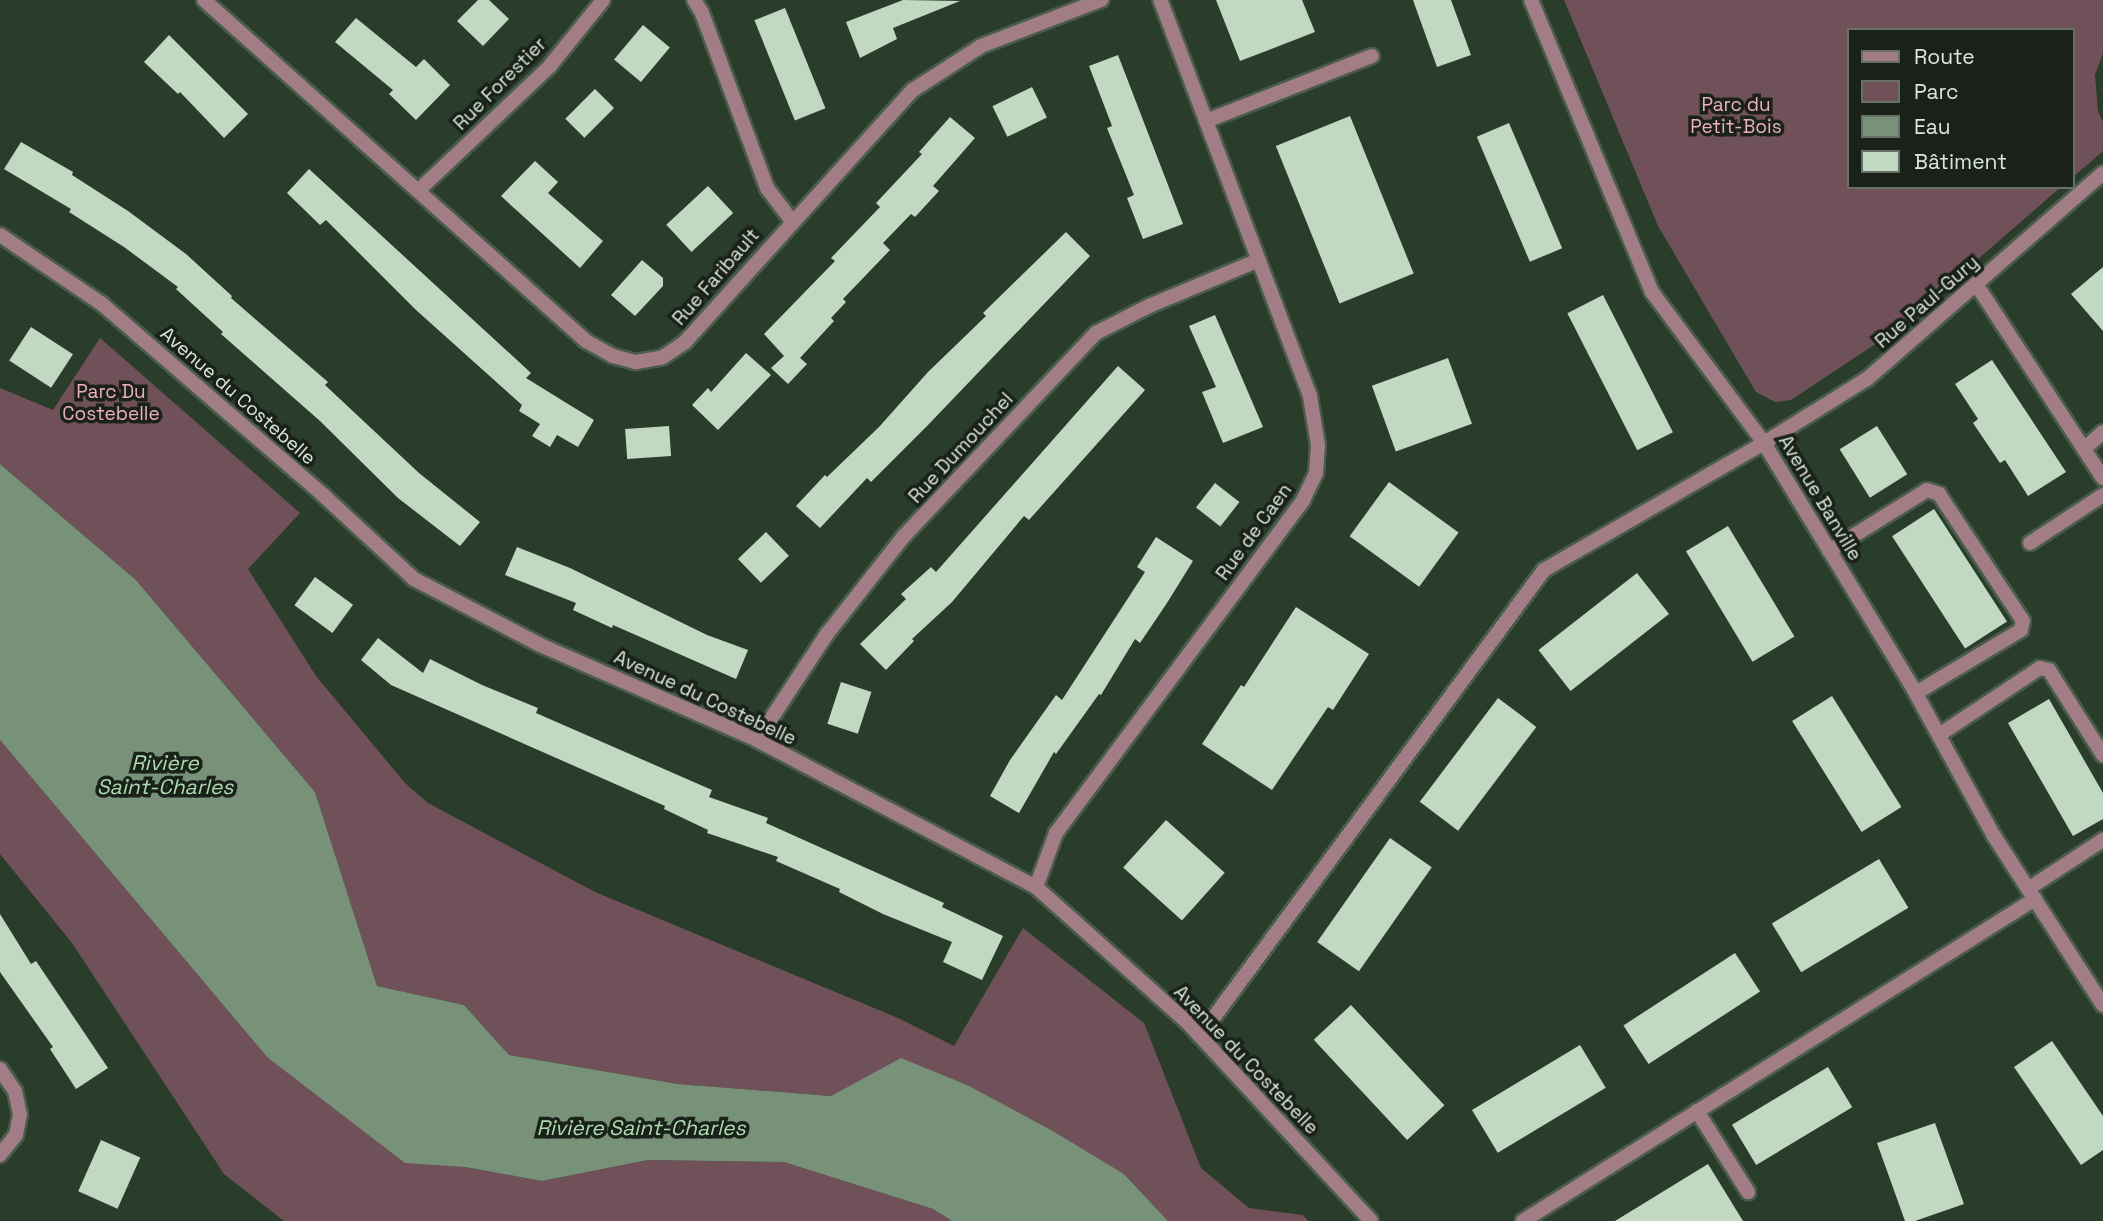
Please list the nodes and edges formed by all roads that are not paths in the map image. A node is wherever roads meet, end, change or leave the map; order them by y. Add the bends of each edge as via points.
1 (204, 0) edge
2 (603, 0) edge
3 (694, 0) edge
4 (1101, 0) edge
5 (1160, 0) edge
6 (1531, 0) edge
7 (1373, 56) dead end
8 (1206, 121) junction
9 (2103, 173) edge
10 (419, 190) junction
11 (792, 220) junction
12 (0, 235) edge
13 (1259, 260) junction
14 (1976, 284) junction
15 (2103, 432) edge
16 (1764, 443) junction
17 (2084, 449) junction
18 (2103, 478) edge
19 (2103, 495) edge
20 (2030, 543) dead end
21 (1829, 551) junction
22 (1916, 693) junction
23 (1938, 735) junction
24 (757, 740) junction
25 (2103, 755) edge
26 (2103, 840) edge
27 (1036, 887) junction
28 (2031, 894) junction
29 (2103, 1005) edge
30 (1200, 1036) junction
31 (0, 1069) edge
32 (1697, 1111) junction
33 (0, 1155) edge
34 (1748, 1192) dead end
35 (1371, 1221) edge
36 (1523, 1221) edge

1 - 10 street, Rue Faribault
2 - 10 street, Rue Forestier via 549,66
3 - 11 street via 767,188
4 - 11 street, Rue Faribault via 981,46 913,90
5 - 8 street, Rue de Caen
6 - 16 street, Avenue Banville via 1652,292
7 - 8 street
8 - 13 street, Rue de Caen
9 - 14 street, Rue Paul-Gury
10 - 11 street, Rue Faribault via 586,341 636,362 663,357 685,342
12 - 24 street, Avenue du Costebelle via 102,304 414,579 540,645
13 - 24 street, Rue Dumouchel via 1096,333 904,537 827,634
13 - 27 street, Rue de Caen via 1310,396 1318,445 1317,473 1303,500 1056,833
14 - 16 street, Rue Paul-Gury via 1867,379
14 - 17 street
15 - 17 street
16 - 21 street, Avenue Banville
16 - 30 street, Rue Paul-Gury via 1544,570
17 - 18 street
19 - 20 street
21 - 22 street, Avenue Banville
21 - 22 street via 1927,491 1939,494 2023,621 2021,631
22 - 23 street, Avenue Banville
23 - 25 street via 2040,668 2049,670
23 - 28 street, Avenue Banville
24 - 27 street, Avenue du Costebelle
26 - 28 street
27 - 30 street, Avenue du Costebelle
28 - 29 street, Avenue Banville
28 - 32 street
30 - 35 street, Avenue du Costebelle
31 - 33 street via 15,1091 20,1114 16,1135
32 - 34 street
32 - 36 street

